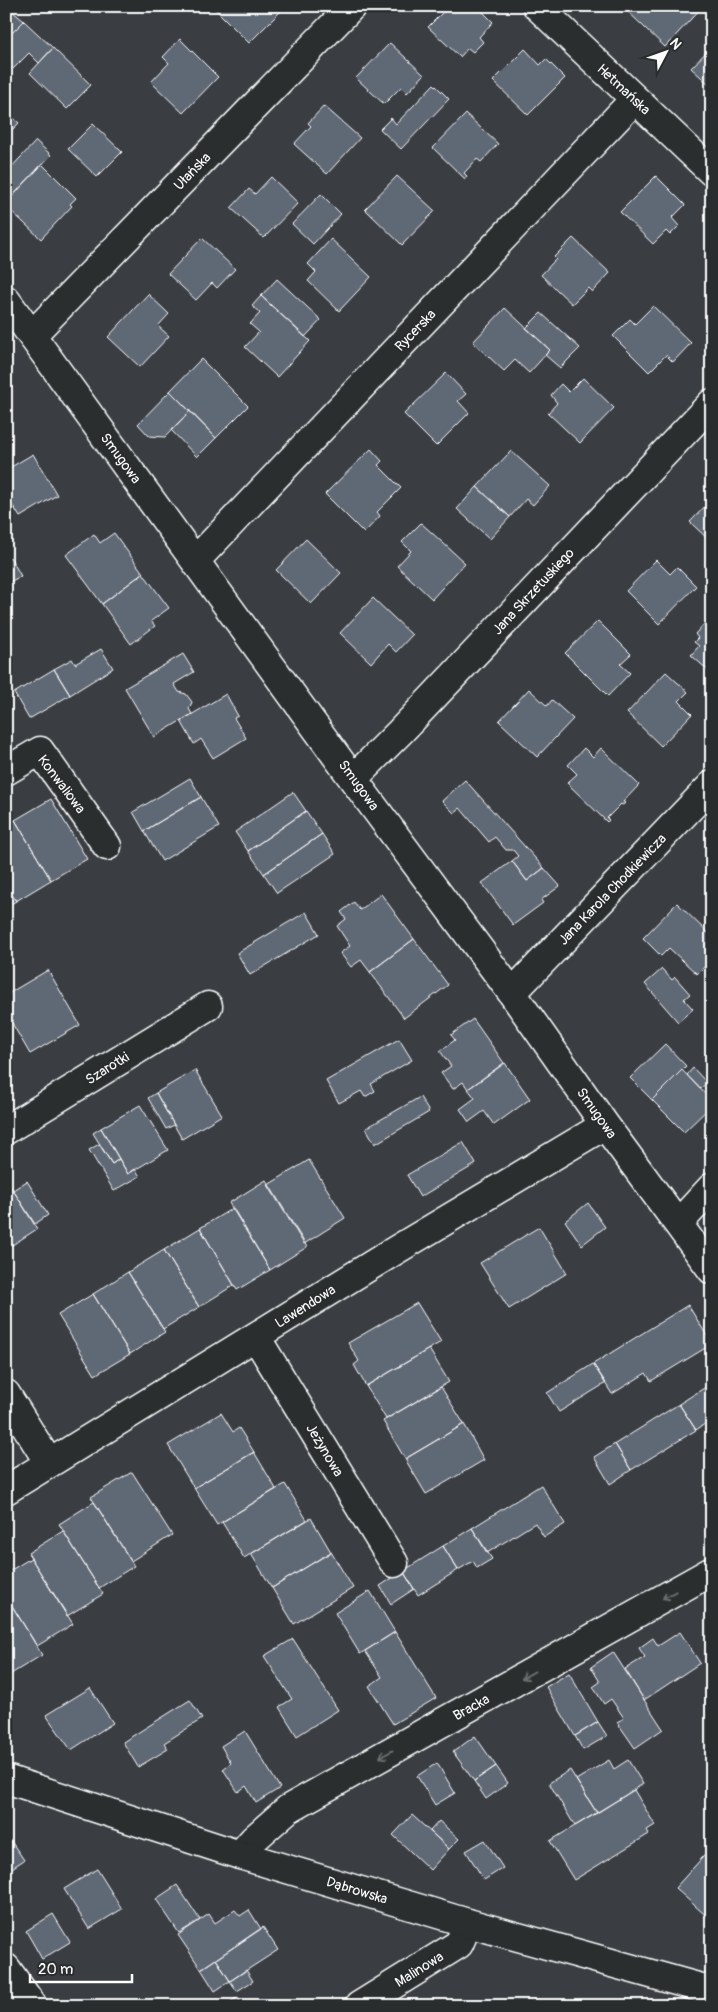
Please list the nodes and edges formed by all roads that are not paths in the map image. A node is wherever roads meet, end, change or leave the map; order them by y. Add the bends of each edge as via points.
1 (352, 6) edge
2 (537, 6) edge
3 (635, 99) junction
4 (712, 172) edge
5 (6, 300) edge
6 (32, 335) junction
7 (712, 403) edge
8 (196, 561) junction
9 (6, 771) edge
10 (353, 779) junction
11 (712, 785) edge
12 (106, 846) dead end
13 (512, 993) junction
14 (208, 1006) dead end
15 (605, 1125) junction
16 (6, 1130) edge
17 (712, 1187) edge
18 (678, 1224) junction
19 (712, 1270) edge
20 (256, 1337) junction
21 (6, 1394) edge
22 (49, 1463) junction
23 (6, 1490) edge
24 (394, 1563) dead end
25 (712, 1571) edge
26 (6, 1779) edge
27 (240, 1855) junction
28 (468, 1924) junction
29 (6, 1968) edge
30 (712, 1991) edge
31 (33, 2006) edge
32 (359, 2006) edge

1 - 6 street, Ułańska
2 - 3 street, Hetmańska
3 - 4 street, Hetmańska
3 - 8 street, Rycerska
5 - 6 street, Smugowa
6 - 8 street, Smugowa
7 - 10 street, Jana Skrzetuskiego
8 - 10 street, Smugowa
9 - 12 street, Konwaliowa via 40,751
10 - 13 street, Smugowa
11 - 13 street, Jana Karola Chodkiewicza
13 - 15 street, Smugowa
14 - 16 street, Szarotki
15 - 18 street, Smugowa
15 - 20 street, Lawendowa
17 - 18 street
18 - 19 street, Smugowa
20 - 22 street, Lawendowa
20 - 24 street, Jeżynowa
21 - 22 street
22 - 23 street, Lawendowa
25 -> 27 street, Bracka via 288,1810
26 - 27 street, Dąbrowska
27 - 28 street, Dąbrowska
28 - 30 street, Dąbrowska
28 - 32 street, Malinowa via 459,1944
29 - 31 street

